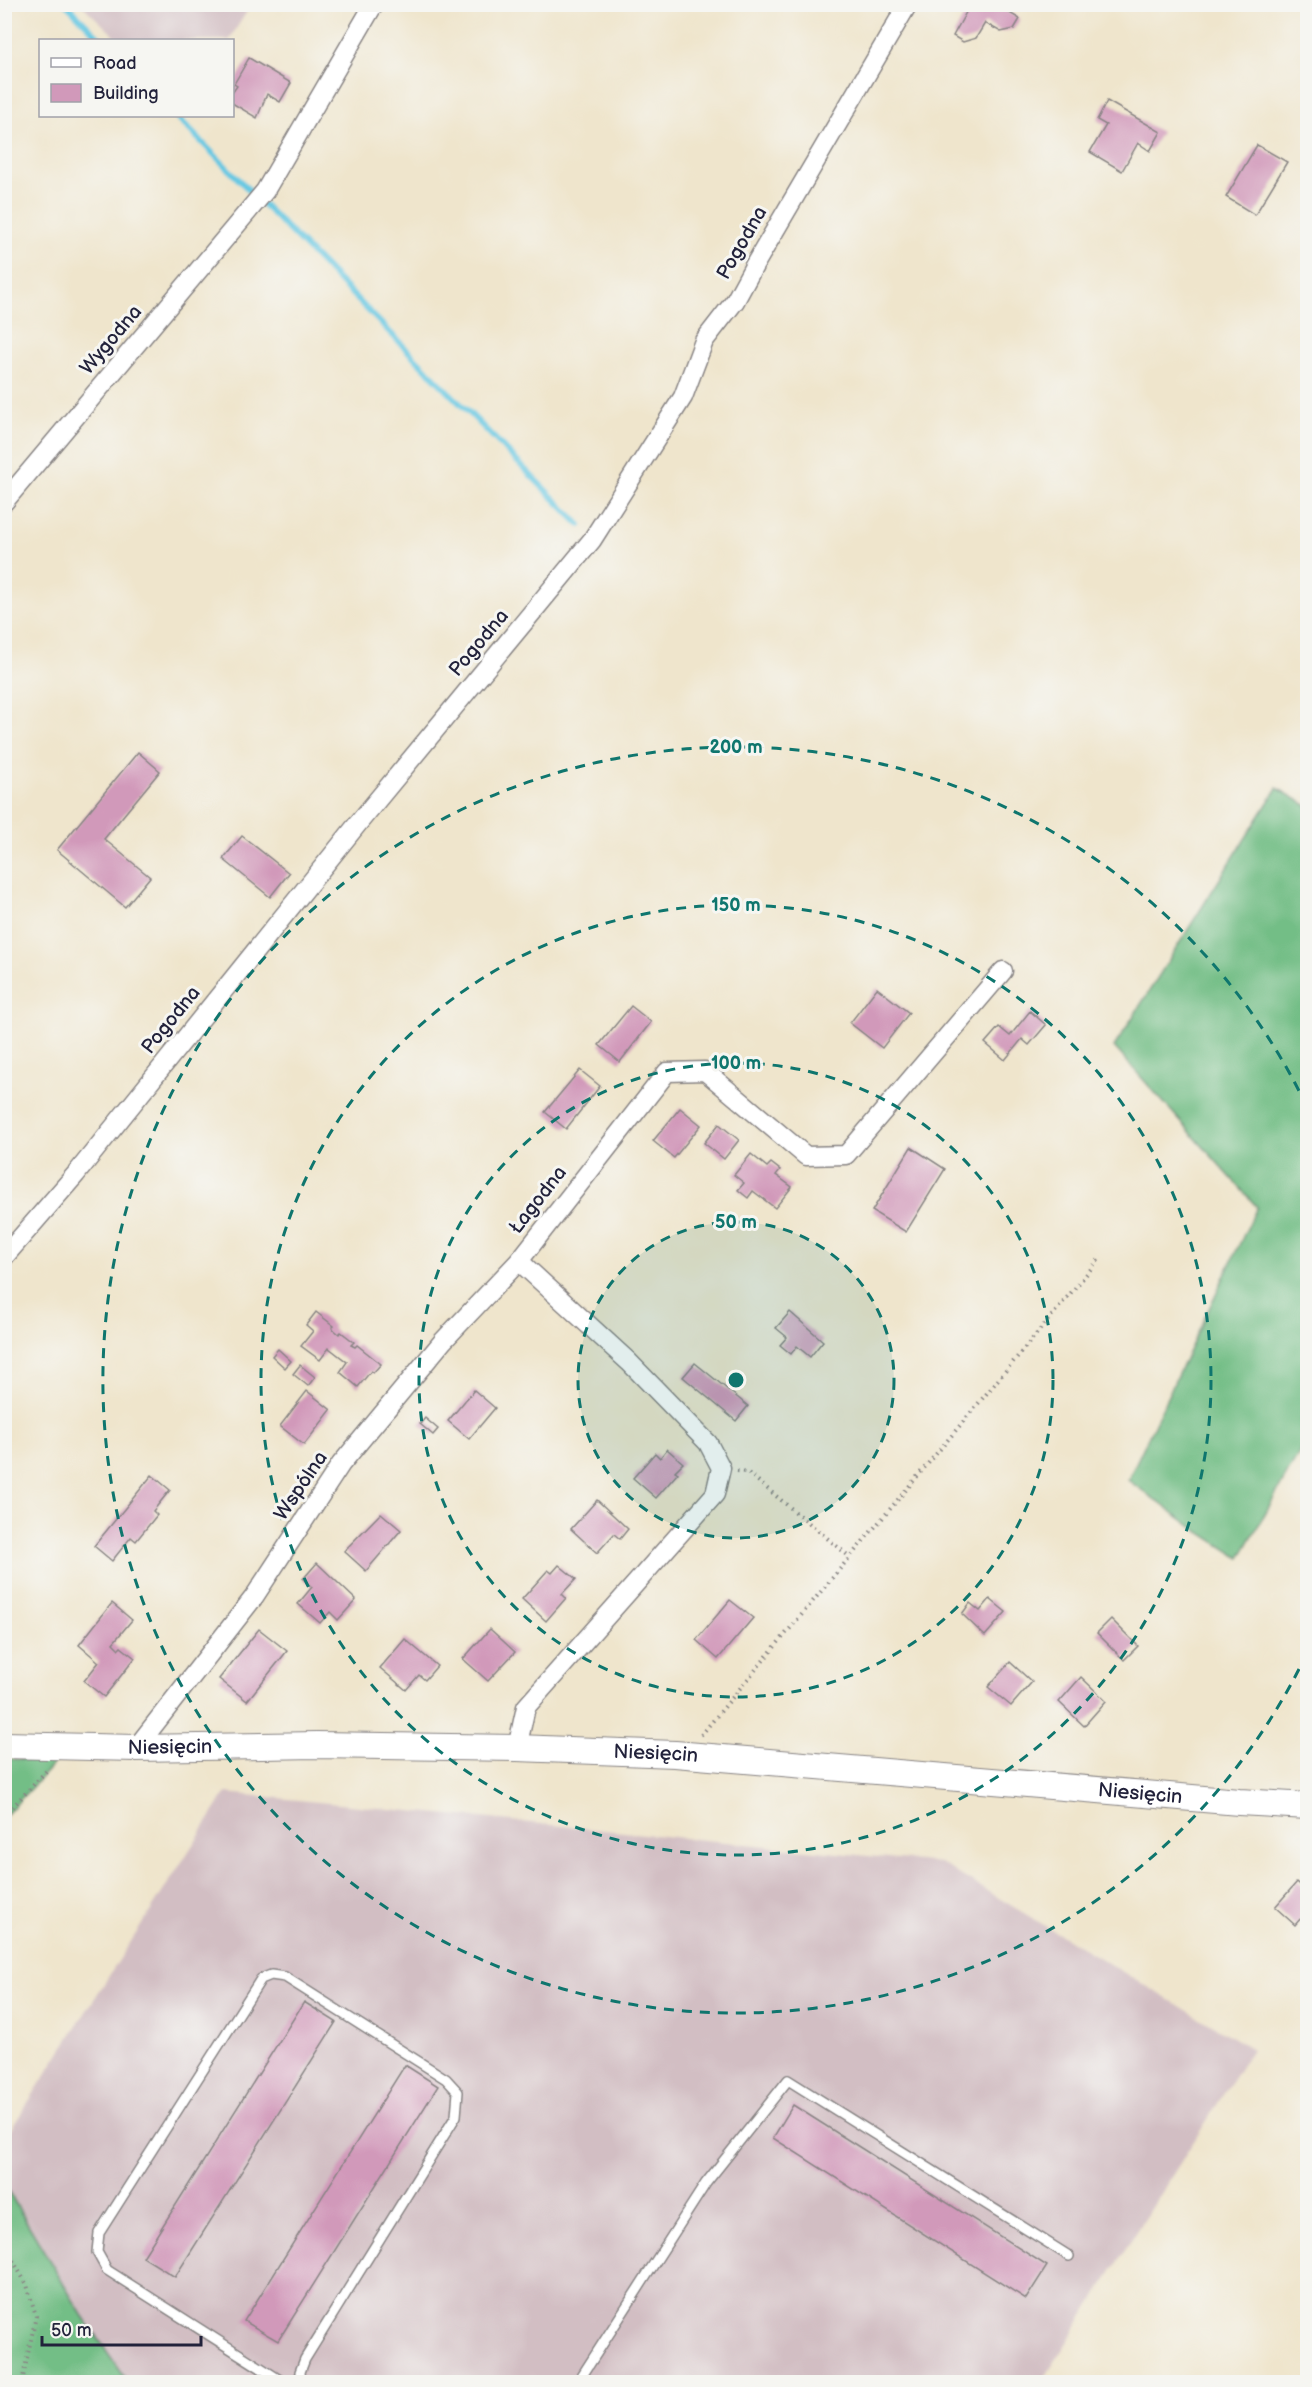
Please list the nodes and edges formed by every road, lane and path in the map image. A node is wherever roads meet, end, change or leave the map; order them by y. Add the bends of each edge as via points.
1 (374, 4) edge
2 (908, 4) edge
3 (4, 502) edge
4 (1003, 971) dead end
5 (4, 1257) edge
6 (1100, 1258) dead end
7 (519, 1261) junction
8 (721, 1468) junction
9 (850, 1557) junction
10 (4, 1745) edge
11 (69, 1747) junction
12 (136, 1748) junction
13 (517, 1748) junction
14 (693, 1755) junction
15 (1308, 1806) edge
16 (4, 1816) edge
17 (4, 2245) edge
18 (1070, 2256) dead end
19 (582, 2381) edge
20 (22, 2382) edge
21 (284, 2382) edge
22 (301, 2382) edge

1 - 3 street, Wygodna via 265,191
2 - 5 street, Pogodna via 740,294 704,341 683,396 592,540
4 - 7 street, Łagodna via 846,1155 806,1156 705,1071 667,1072
6 - 9 path
7 - 8 street, Łagodna via 629,1362 708,1443
7 - 12 street, Wspólna via 443,1341 341,1464 254,1597
8 - 9 path via 747,1472
8 - 13 street via 715,1494 526,1707
9 - 14 path via 701,1734
10 - 11 street, Niesięcin
11 - 12 street, Niesięcin
11 - 16 path
12 - 13 street, Niesięcin
13 - 14 street, Niesięcin
14 - 15 street, Niesięcin
17 - 20 path via 27,2285 36,2316
18 - 19 lane via 788,2080 706,2183
21 - 22 lane via 107,2270 97,2252 99,2233 261,1979 271,1975 295,1983 447,2079 458,2092 456,2116 305,2359

